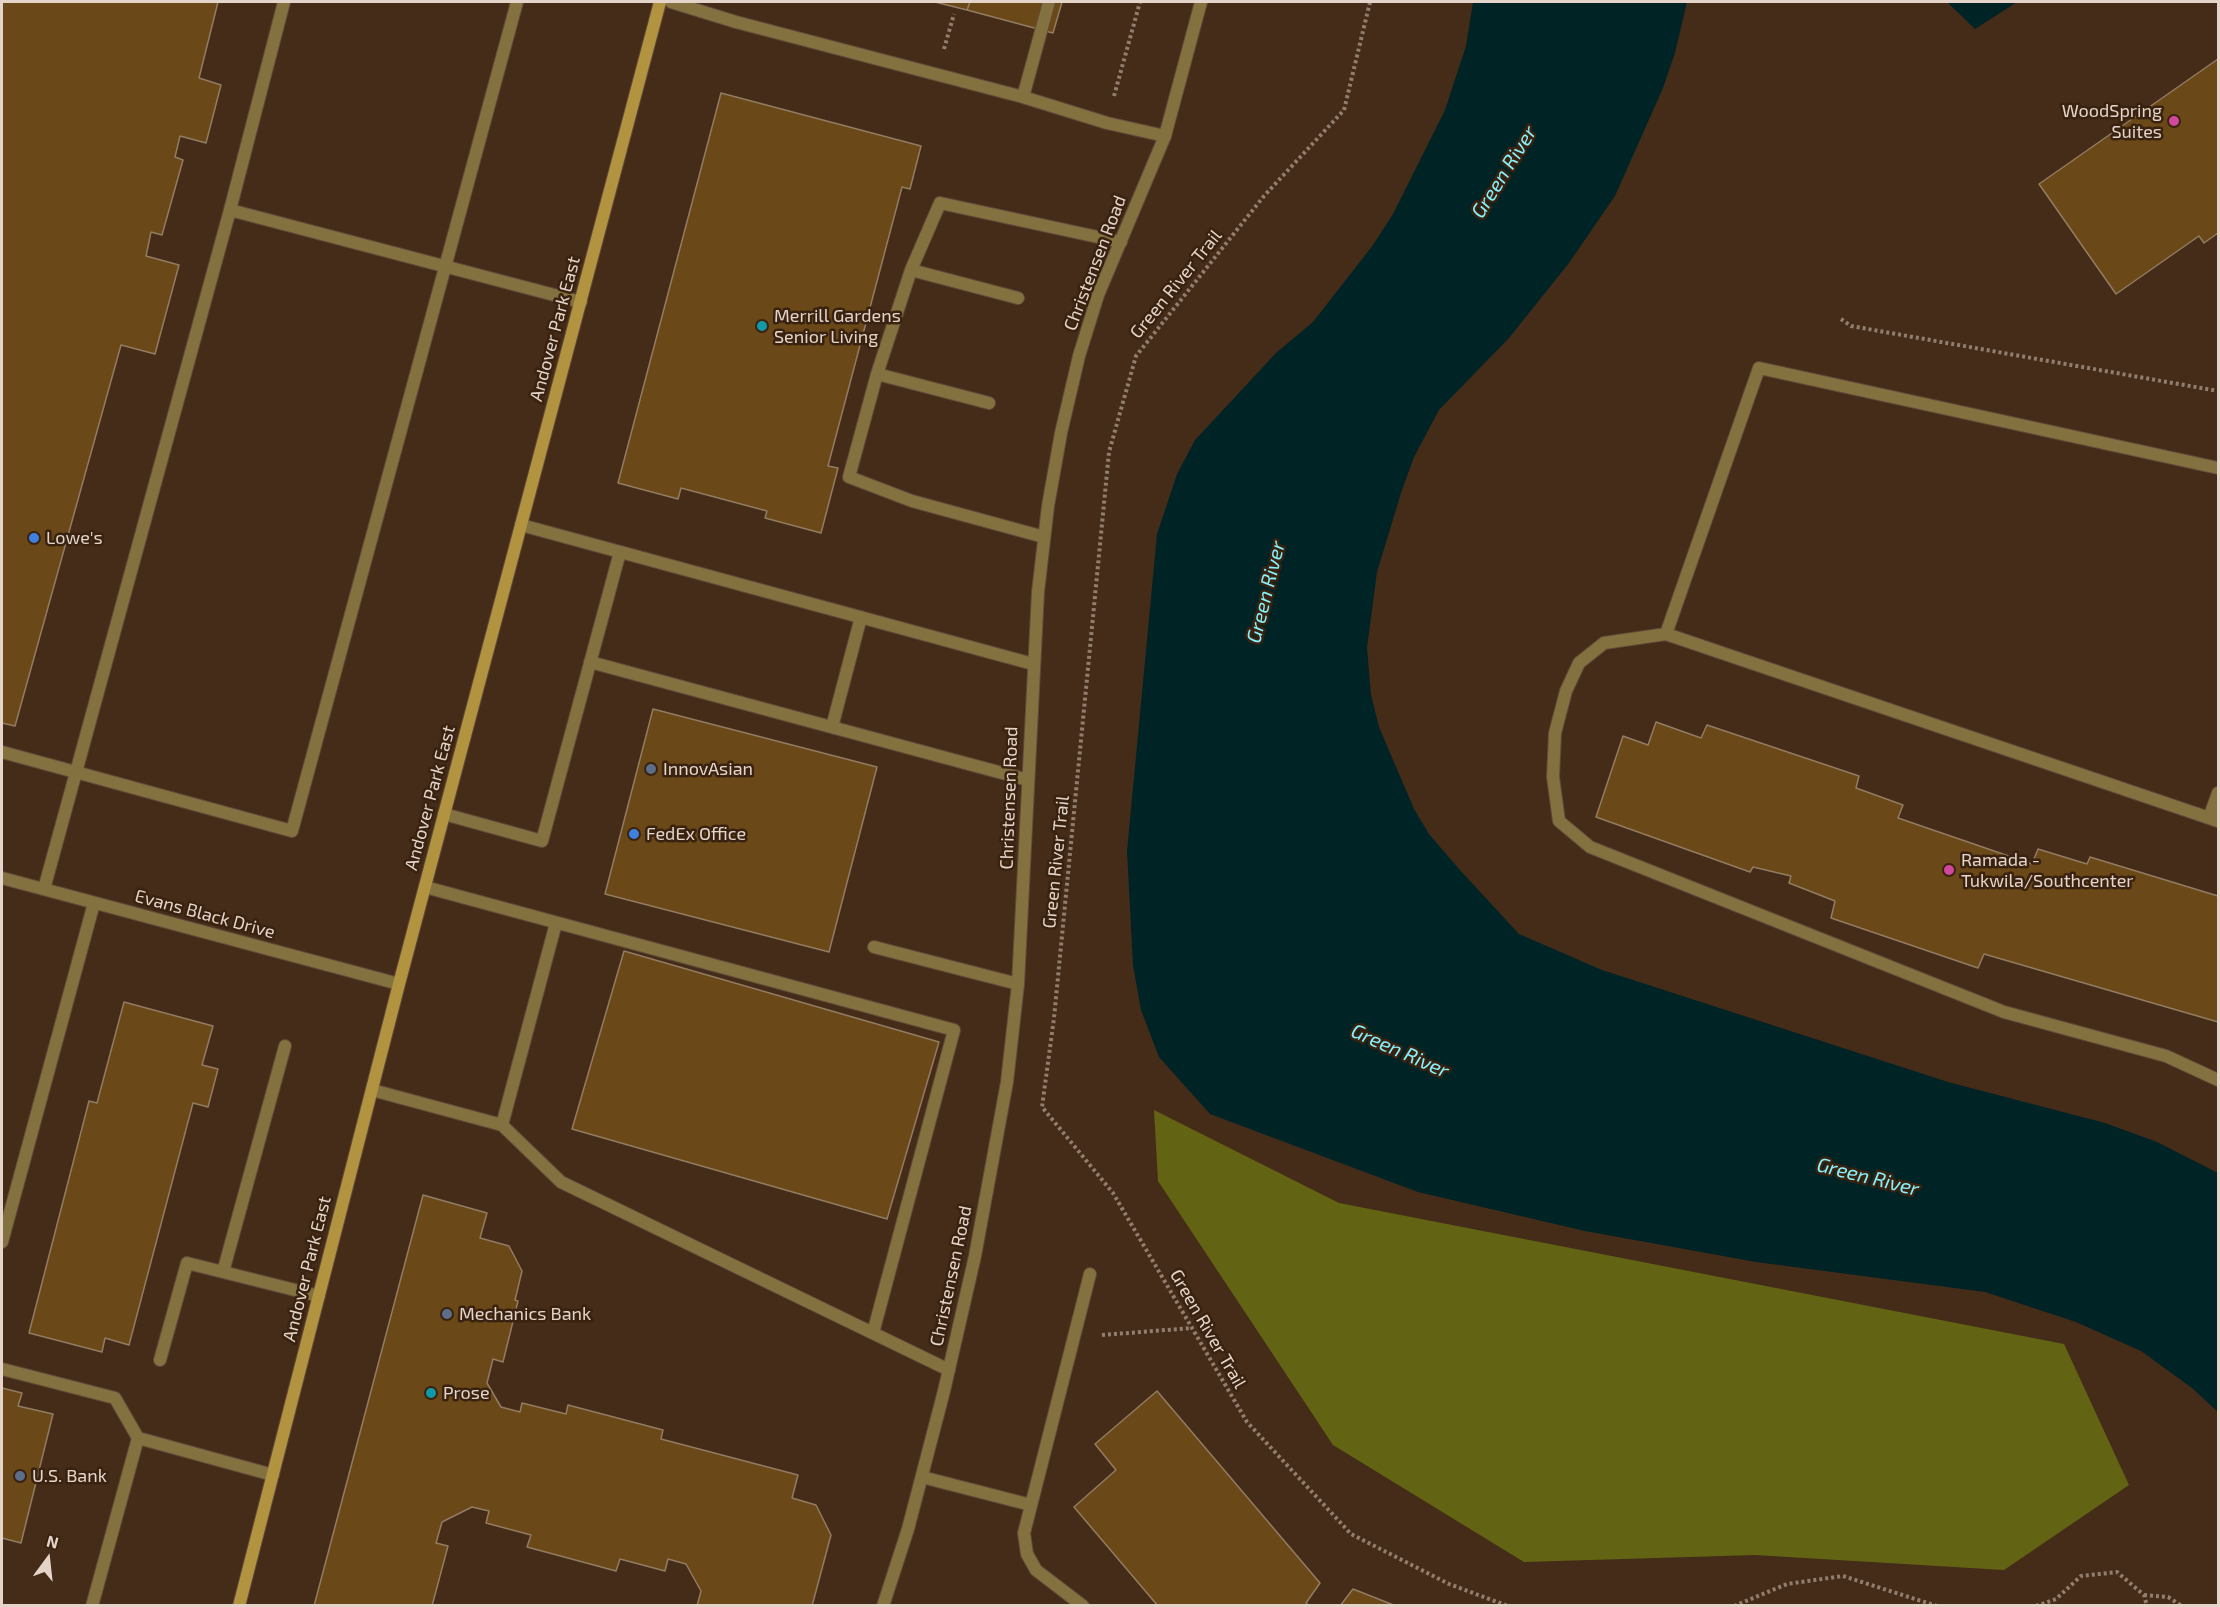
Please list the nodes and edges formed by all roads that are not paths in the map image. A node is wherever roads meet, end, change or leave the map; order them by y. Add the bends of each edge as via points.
1 (284, 2) edge
2 (517, 2) edge
3 (660, 2) edge
4 (670, 2) edge
5 (1049, 2) edge
6 (1201, 2) edge
7 (1023, 97) junction
8 (1165, 136) junction
9 (230, 210) junction
10 (1121, 242) junction
11 (444, 266) junction
12 (911, 270) junction
13 (1018, 298) dead end
14 (580, 302) junction
15 (878, 374) junction
16 (989, 403) dead end
17 (2218, 468) edge
18 (521, 525) junction
19 (1044, 537) junction
20 (620, 552) junction
21 (861, 617) junction
22 (1666, 634) junction
23 (590, 662) junction
24 (1033, 664) junction
25 (832, 728) junction
26 (2, 752) edge
27 (76, 773) junction
28 (1028, 780) junction
29 (2218, 793) edge
30 (444, 814) junction
31 (2214, 820) edge
32 (2, 878) edge
33 (425, 887) junction
34 (44, 889) junction
35 (94, 903) junction
36 (556, 923) junction
37 (874, 947) dead end
38 (399, 984) junction
39 (1018, 984) junction
40 (285, 1046) dead end
41 (2218, 1080) edge
42 (372, 1090) junction
43 (502, 1125) junction
44 (2, 1242) edge
45 (223, 1272) junction
46 (1090, 1274) dead end
47 (319, 1296) junction
48 (873, 1333) junction
49 (160, 1360) dead end
50 (2, 1369) edge
51 (949, 1370) junction
52 (138, 1438) junction
53 (273, 1475) junction
54 (922, 1477) junction
55 (1031, 1505) junction
56 (93, 1605) edge
57 (239, 1605) edge
58 (883, 1605) edge
59 (1083, 1605) edge

1 - 9 street
2 - 11 street
3 - 14 street, Andover Park East
4 - 7 street
5 - 7 street
6 - 8 street, Christensen Road
7 - 8 street
8 - 10 street, Christensen Road
9 - 11 street
9 - 27 street
10 - 12 street via 940,203
10 - 19 street, Christensen Road via 1098,295 1079,356 1061,433
11 - 14 street
11 - 27 street via 292,831
12 - 13 street
12 - 15 street
14 - 18 street, Andover Park East
15 - 16 street
15 - 19 street via 849,477 912,501
17 - 22 street via 1759,368
18 - 20 street
18 - 30 street, Andover Park East
19 - 24 street, Christensen Road
20 - 21 street
20 - 23 street
21 - 24 street
21 - 25 street
22 - 31 street
22 - 41 street via 1604,643 1579,663 1566,691 1555,733 1553,777 1559,821 1590,848 2004,1012 2166,1056
23 - 25 street
23 - 30 street via 542,841
24 - 28 street, Christensen Road
25 - 28 street
26 - 27 street
27 - 34 street
28 - 39 street, Christensen Road
29 - 31 street
30 - 33 street, Andover Park East
32 - 34 street, Evans Black Drive
33 - 36 street
33 - 38 street, Andover Park East
34 - 35 street, Evans Black Drive
35 - 38 street, Evans Black Drive
35 - 44 street
36 - 43 street
36 - 48 street via 954,1030
37 - 39 street
38 - 42 street, Andover Park East
39 - 51 street, Christensen Road via 995,1152
40 - 45 street
42 - 43 street
42 - 47 street, Andover Park East
43 - 48 street via 561,1182
45 - 47 street
45 - 49 street via 187,1263
46 - 55 street
47 - 53 street, Andover Park East
48 - 51 street
50 - 52 street via 115,1398
51 - 54 street, Christensen Road
52 - 53 street
52 - 56 street
53 - 57 street, Andover Park East
54 - 55 street
54 - 58 street, Christensen Road
55 - 59 street via 1024,1533 1027,1554 1036,1570

